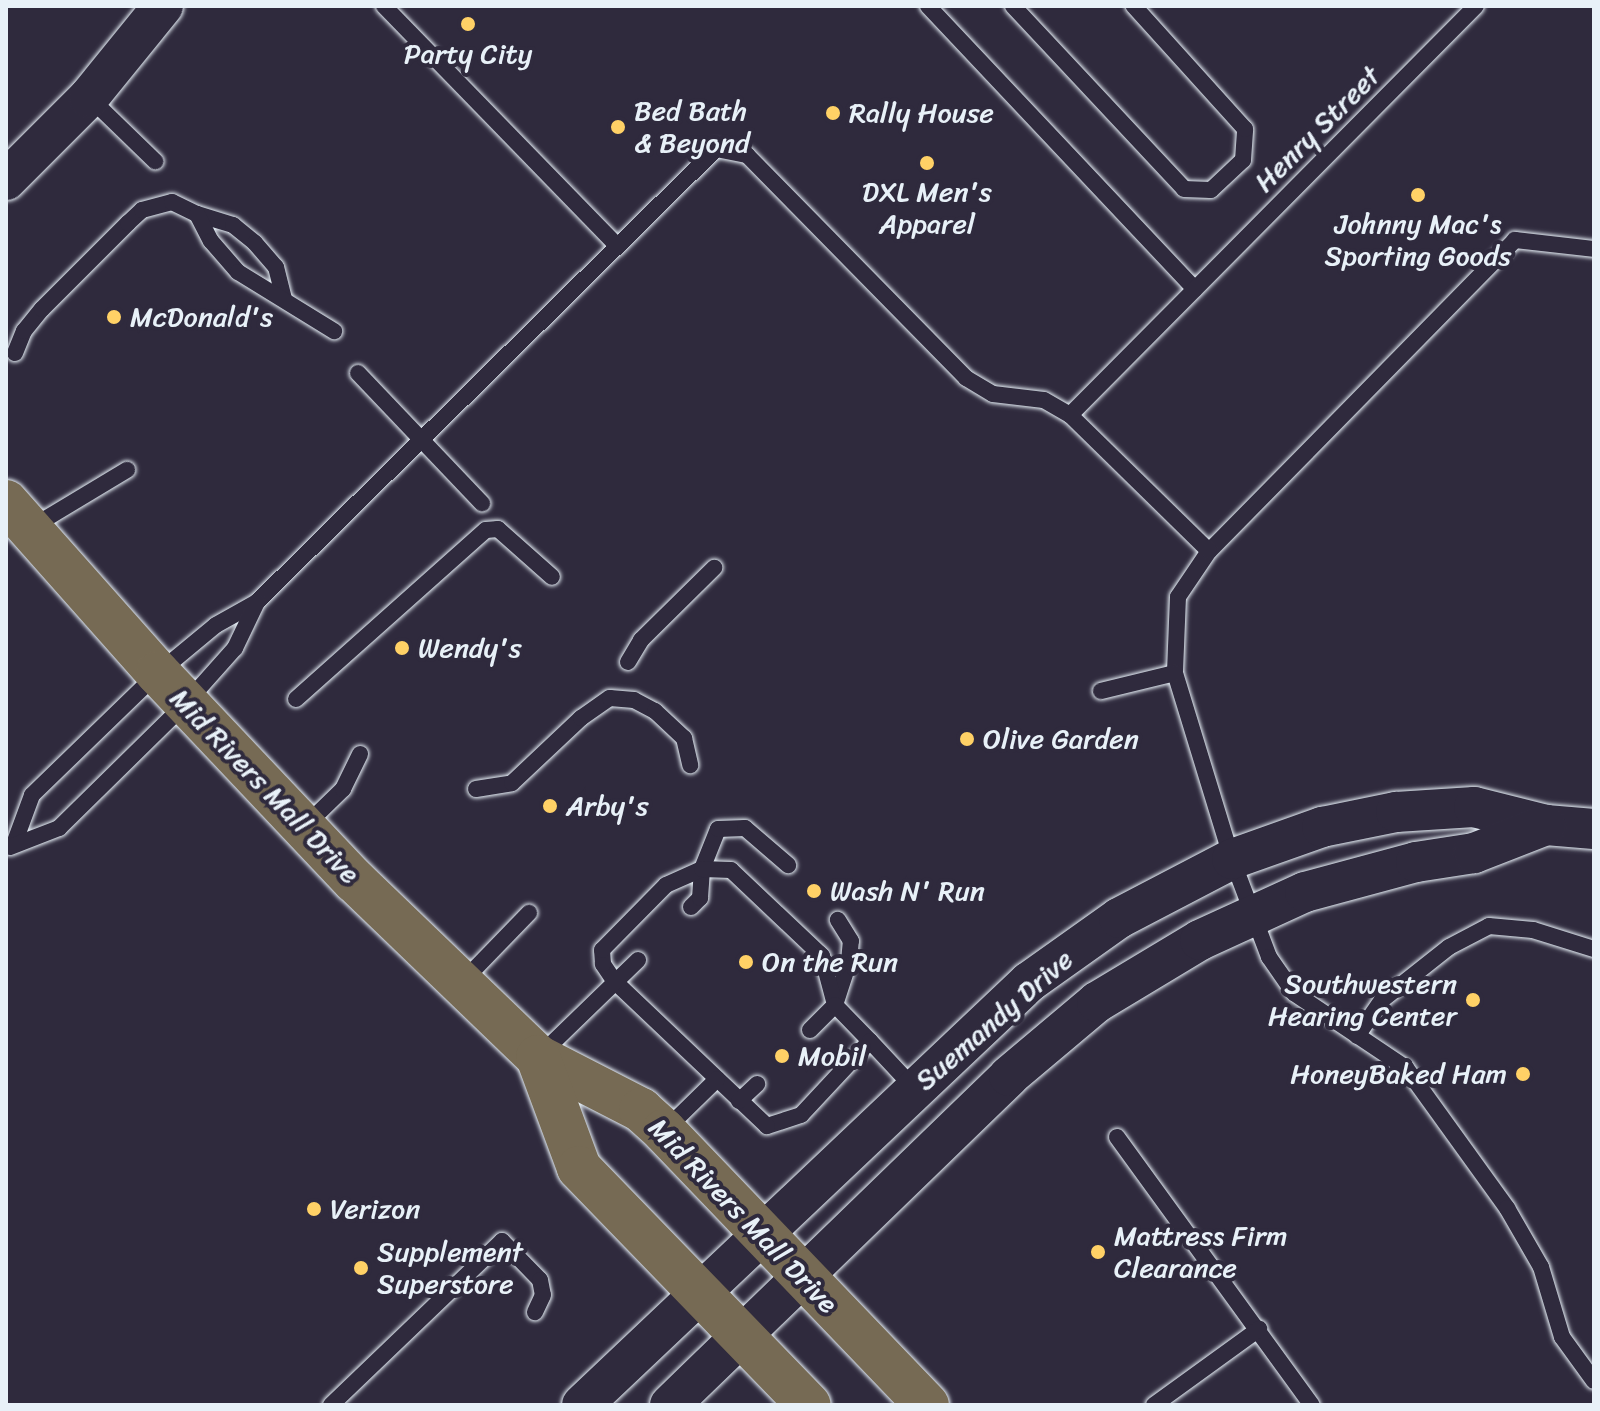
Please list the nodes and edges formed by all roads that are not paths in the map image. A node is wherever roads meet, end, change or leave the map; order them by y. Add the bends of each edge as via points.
1 (163, 6) edge
2 (384, 6) edge
3 (928, 6) edge
4 (1013, 6) edge
5 (1134, 6) edge
6 (1476, 6) edge
7 (89, 97) junction
8 (155, 161) dead end
9 (6, 180) edge
10 (197, 214) junction
11 (617, 246) junction
12 (1594, 249) edge
13 (1195, 289) junction
14 (284, 298) junction
15 (334, 331) dead end
16 (15, 353) dead end
17 (358, 373) dead end
18 (1070, 415) junction
19 (420, 437) junction
20 (127, 470) dead end
21 (482, 503) dead end
22 (19, 514) edge
23 (1209, 551) junction
24 (714, 568) dead end
25 (552, 577) dead end
26 (257, 602) junction
27 (628, 662) dead end
28 (1175, 673) junction
29 (172, 688) junction
30 (1101, 691) dead end
31 (296, 699) dead end
32 (360, 754) dead end
33 (690, 765) dead end
34 (476, 789) dead end
35 (1546, 825) junction
36 (305, 826) junction
37 (1594, 829) edge
38 (10, 847) edge
39 (1232, 859) junction
40 (788, 865) dead end
41 (702, 869) junction
42 (691, 907) dead end
43 (529, 913) dead end
44 (1255, 914) junction
45 (838, 920) dead end
46 (1594, 949) edge
47 (638, 960) dead end
48 (463, 982) junction
49 (615, 982) junction
50 (835, 1005) junction
51 (810, 1030) dead end
52 (1357, 1036) junction
53 (870, 1041) junction
54 (538, 1057) junction
55 (717, 1079) junction
56 (757, 1084) dead end
57 (914, 1088) junction
58 (739, 1101) junction
59 (664, 1131) junction
60 (1117, 1137) dead end
61 (763, 1232) junction
62 (804, 1275) junction
63 (702, 1292) junction
64 (535, 1312) dead end
65 (1259, 1329) junction
66 (742, 1335) junction
67 (1594, 1381) edge
68 (331, 1405) edge
69 (582, 1405) edge
70 (670, 1405) edge
71 (809, 1405) edge
72 (927, 1405) edge
73 (1154, 1405) edge
74 (1312, 1405) edge

1 - 7 street
2 - 11 lane
3 - 13 lane
4 - 5 lane via 1184,189 1211,190 1243,160 1245,129
6 - 13 lane, Henry Street
7 - 8 lane
7 - 9 street
10 - 14 lane via 211,241 238,272
10 - 14 lane via 233,225 255,243 276,267
10 - 16 lane via 172,202 142,210 42,309
11 - 18 lane via 716,149 747,155 966,378 993,394 1044,400
11 - 19 lane
12 - 23 lane via 1515,240
13 - 18 lane, Henry Street
14 - 15 lane
17 - 19 lane
18 - 23 lane
19 - 21 lane
19 - 26 lane
20 - 22 lane
22 - 29 main road, Mid Rivers Mall Drive
23 - 28 lane via 1178,597
24 - 27 lane via 641,640
25 - 31 lane via 498,529 486,530
26 - 29 lane via 216,625
26 - 29 lane via 235,648
28 - 30 lane
28 - 39 lane
29 - 36 main road, Mid Rivers Mall Drive
29 - 38 lane via 59,828
29 - 38 lane via 32,795
32 - 36 lane via 343,789
33 - 34 lane via 684,738 655,711 634,700 610,698 512,783
35 - 37 street, Suemandy Drive
35 - 39 street, Suemandy Drive via 1474,807 1396,812 1322,827
35 - 44 street, Suemandy Drive via 1474,853 1416,862 1305,892
36 - 48 main road, Mid Rivers Mall Drive
39 - 44 lane
39 - 57 street, Suemandy Drive via 1119,918 1029,982
40 - 41 lane via 759,835 730,825 718,829
41 - 42 lane via 700,898
41 - 49 lane via 666,885 602,950 603,964
41 - 50 lane via 731,870 822,956
43 - 48 lane
44 - 52 lane via 1269,957 1294,993
44 - 62 street, Suemandy Drive via 1200,940 1097,1002 1009,1076
45 - 50 lane via 851,941
46 - 52 lane via 1533,930 1489,926 1449,947 1382,1000
47 - 49 lane
48 - 54 main road, Mid Rivers Mall Drive
49 - 54 lane
49 - 55 lane
50 - 51 lane
50 - 53 lane
52 - 67 lane via 1406,1068 1507,1208 1541,1267 1562,1337
53 - 57 lane
53 - 58 lane via 786,1124 767,1126
54 - 59 main road, Mid Rivers Mall Drive via 641,1110
54 - 63 main road, Mid Rivers Mall Drive via 579,1168
55 - 58 lane
55 - 59 lane
56 - 58 lane
57 - 61 street, Suemandy Drive
59 - 61 main road, Mid Rivers Mall Drive
60 - 65 lane
61 - 62 main road, Mid Rivers Mall Drive
61 - 63 street, Suemandy Drive
62 - 66 street, Suemandy Drive
62 - 72 main road, Mid Rivers Mall Drive
63 - 66 main road, Mid Rivers Mall Drive
63 - 69 street, Suemandy Drive
64 - 68 lane via 543,1295 540,1280 502,1241
65 - 73 lane
65 - 74 lane
66 - 70 street, Suemandy Drive
66 - 71 main road, Mid Rivers Mall Drive

